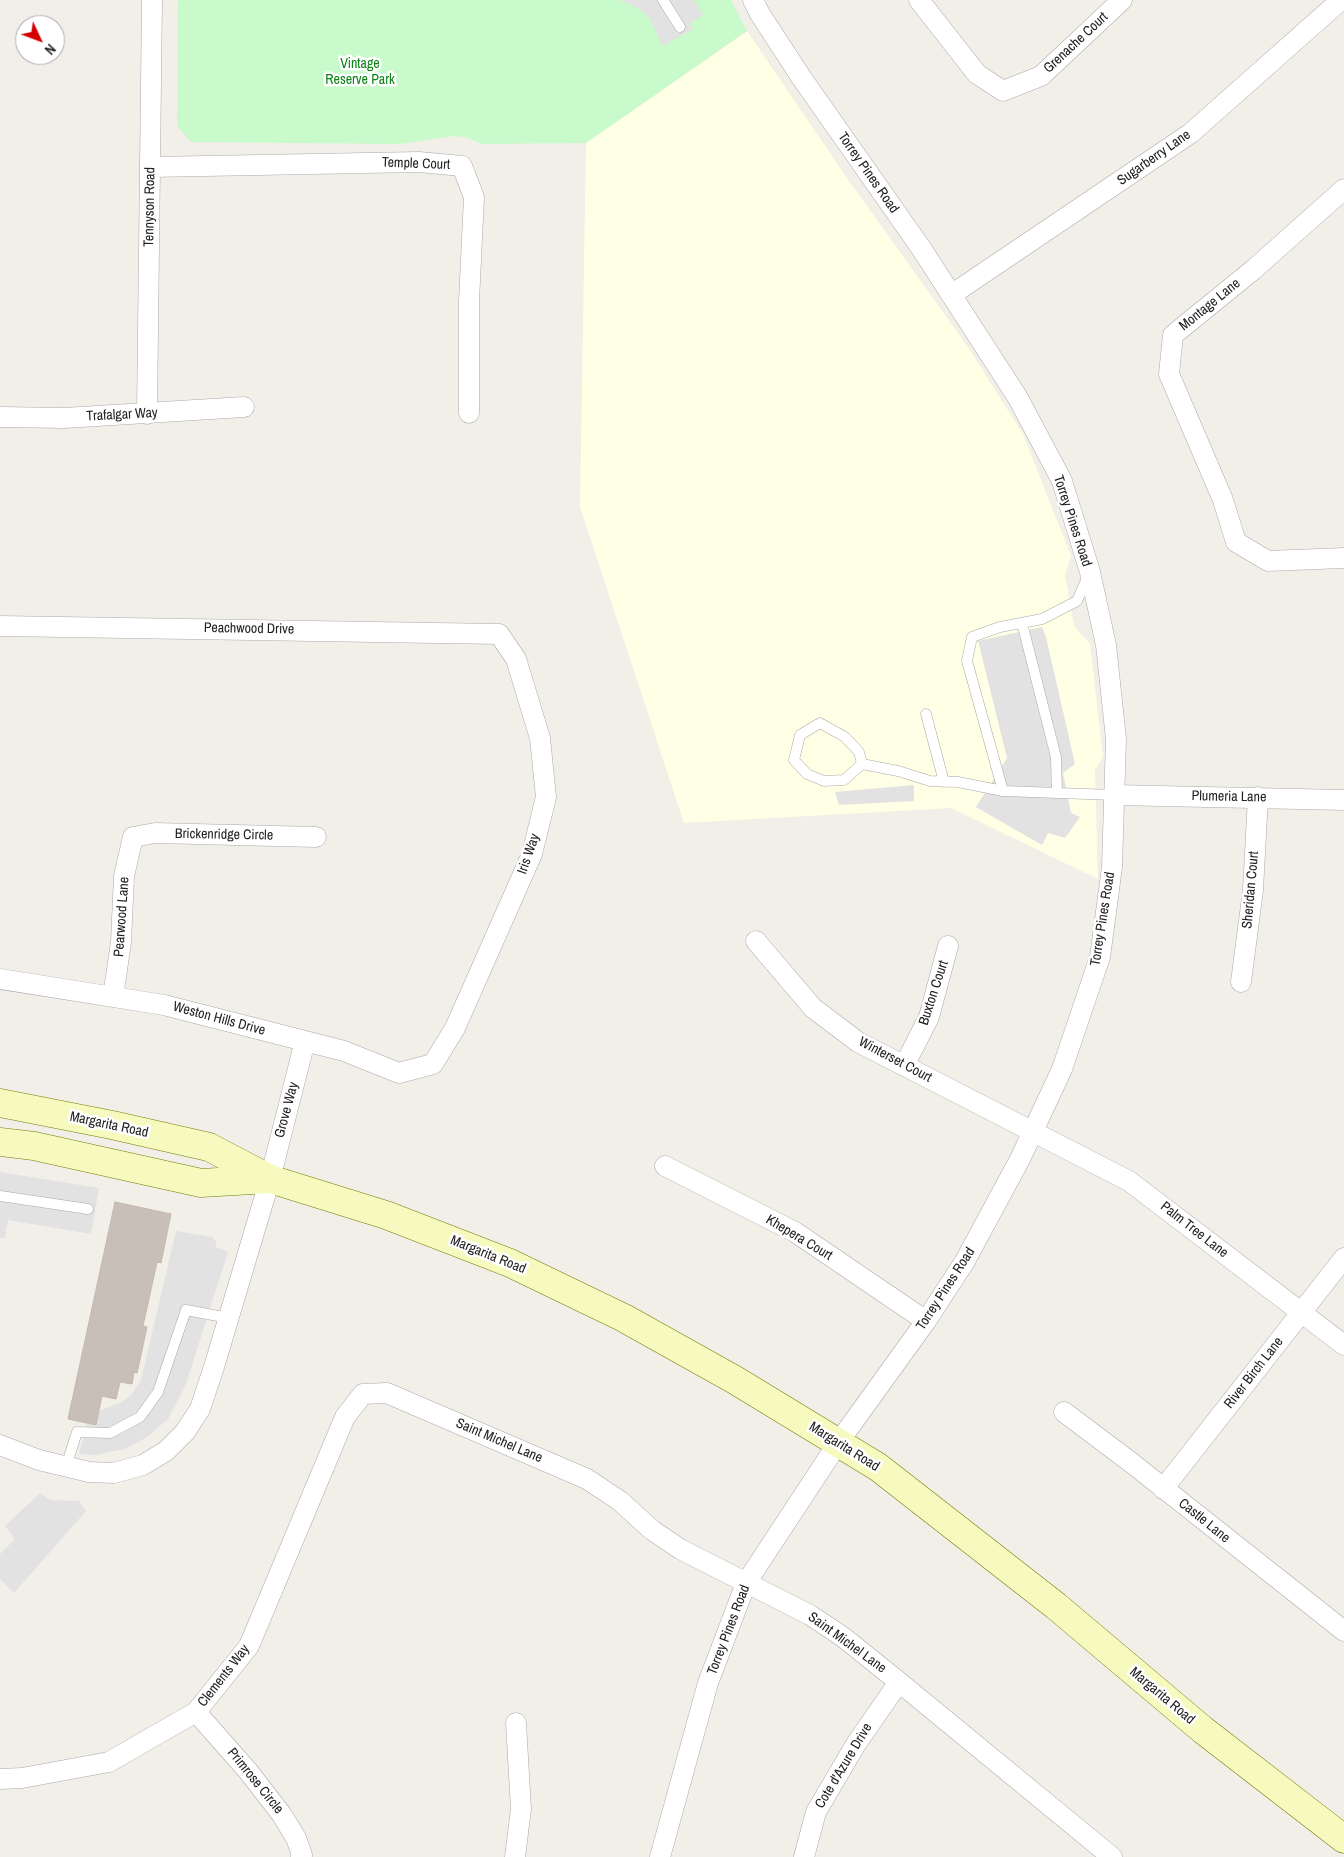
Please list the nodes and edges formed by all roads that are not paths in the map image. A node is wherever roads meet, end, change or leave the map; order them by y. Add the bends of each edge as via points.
1 (152, 0) edge
2 (663, 0) edge
3 (754, 0) edge
4 (919, 0) edge
5 (1122, 0) edge
6 (1341, 0) edge
7 (680, 27) dead end
8 (151, 166) junction
9 (1344, 189) edge
10 (952, 295) junction
11 (244, 407) dead end
12 (469, 413) dead end
13 (147, 414) junction
14 (0, 417) edge
15 (1344, 558) edge
16 (1090, 572) junction
17 (1022, 623) junction
18 (0, 626) edge
19 (499, 634) joint
20 (926, 714) dead end
21 (862, 764) junction
22 (944, 782) junction
23 (1003, 791) junction
24 (1057, 793) junction
25 (1114, 795) junction
26 (1258, 797) junction
27 (1344, 800) edge
28 (316, 837) dead end
29 (134, 838) joint
30 (756, 941) dead end
31 (948, 946) dead end
32 (0, 979) edge
33 (1241, 982) dead end
34 (114, 997) junction
35 (305, 1042) junction
36 (433, 1064) joint
37 (904, 1066) junction
38 (0, 1103) edge
39 (78, 1118) junction
40 (0, 1122) edge
41 (1033, 1131) junction
42 (0, 1142) edge
43 (665, 1166) dead end
44 (270, 1179) junction
45 (0, 1196) edge
46 (88, 1209) dead end
47 (1344, 1258) edge
48 (1301, 1313) junction
49 (229, 1318) junction
50 (926, 1321) junction
51 (1344, 1345) edge
52 (363, 1394) joint
53 (1064, 1412) dead end
54 (838, 1443) junction
55 (0, 1445) edge
56 (66, 1467) junction
57 (1163, 1489) junction
58 (746, 1583) junction
59 (1344, 1631) edge
60 (899, 1682) junction
61 (196, 1712) junction
62 (516, 1724) dead end
63 (0, 1778) edge
64 (1344, 1839) edge
65 (301, 1857) edge
66 (515, 1857) edge
67 (660, 1857) edge
68 (804, 1857) edge
69 (1112, 1857) edge

1 - 8 street, Tennyson Road
2 - 7 lane
3 - 10 street, Torrey Pines Road via 801,76
4 - 5 street, Grenache Court via 977,74 1003,91 1041,76
6 - 10 street, Sugarberry Lane via 1190,133
8 - 12 street, Temple Court via 418,162 462,166 474,196 469,301
8 - 13 street, Tennyson Road
9 - 15 street, Montage Lane via 1253,270 1173,335 1170,374 1223,500 1236,542 1268,561
10 - 16 street, Torrey Pines Road via 1018,398 1062,481
11 - 13 street, Trafalgar Way
13 - 14 street, Trafalgar Way
16 - 17 lane via 1077,601 1042,619
16 - 25 street, Torrey Pines Road via 1106,645 1116,739
17 - 23 lane via 972,637 967,661
17 - 24 lane via 1056,757
18 - 19 street, Peachwood Drive
19 - 36 street, Iris Way via 516,659 540,738 546,797 532,854 455,1028
20 - 22 lane
21 - 21 lane via 859,752 845,737 820,723 800,735 794,760 807,774 824,781 844,780
21 - 22 lane
22 - 23 lane
23 - 24 lane
24 - 25 lane
25 - 26 street, Plumeria Lane
25 - 41 street, Torrey Pines Road via 1112,867 1100,957 1062,1069
26 - 27 street, Plumeria Lane
26 - 33 street, Sheridan Court via 1253,890
28 - 29 street, Brickenridge Circle via 155,833
29 - 34 street, Pearwood Lane via 124,876
30 - 37 street, Winterset Court via 813,1008 858,1042
31 - 37 street, Buxton Court via 929,1017
32 - 34 street, Weston Hills Drive
34 - 35 street, Weston Hills Drive via 164,1005
35 - 36 street, Weston Hills Drive via 344,1052 399,1073
35 - 44 street, Grove Way
37 - 41 street, Winterset Court
38 - 39 main road, Margarita Road
39 - 40 main road via 75,1125 64,1130
39 - 44 main road, Margarita Road via 209,1147
41 - 48 street, Palm Tree Lane via 1129,1181
41 - 50 street, Torrey Pines Road via 966,1261
42 - 44 main road, Margarita Road via 34,1146 201,1183
43 - 50 street, Khepera Court via 795,1232
44 - 49 street, Grove Way
44 - 54 main road, Margarita Road via 386,1215 510,1263 624,1318
45 - 46 lane
47 - 48 street, River Birch Lane
48 - 51 street, Palm Tree Lane
48 - 57 street, River Birch Lane
49 - 56 street, Grove Way via 200,1409 185,1432 166,1451 143,1465 114,1473
49 - 56 lane via 186,1310 158,1392 140,1417 110,1433 76,1432
50 - 54 street, Torrey Pines Road
52 - 58 street, Saint Michel Lane via 387,1393 587,1479 680,1549
52 - 61 street, Clements Way via 345,1417 249,1646
53 - 57 street, Castle Lane
54 - 58 street, Torrey Pines Road
54 - 64 main road, Margarita Road via 878,1467 1056,1606 1202,1730
55 - 56 street, Grove Way
57 - 59 street, Castle Lane
58 - 60 street, Saint Michel Lane via 810,1615
58 - 67 street, Torrey Pines Road via 708,1683
60 - 68 street, Cote d'Azure Drive via 856,1744 816,1812
60 - 69 street, Saint Michel Lane
61 - 63 street, Clements Way via 108,1762 22,1778
61 - 65 street, Primrose Circle via 282,1815 296,1838
62 - 66 street via 521,1809

